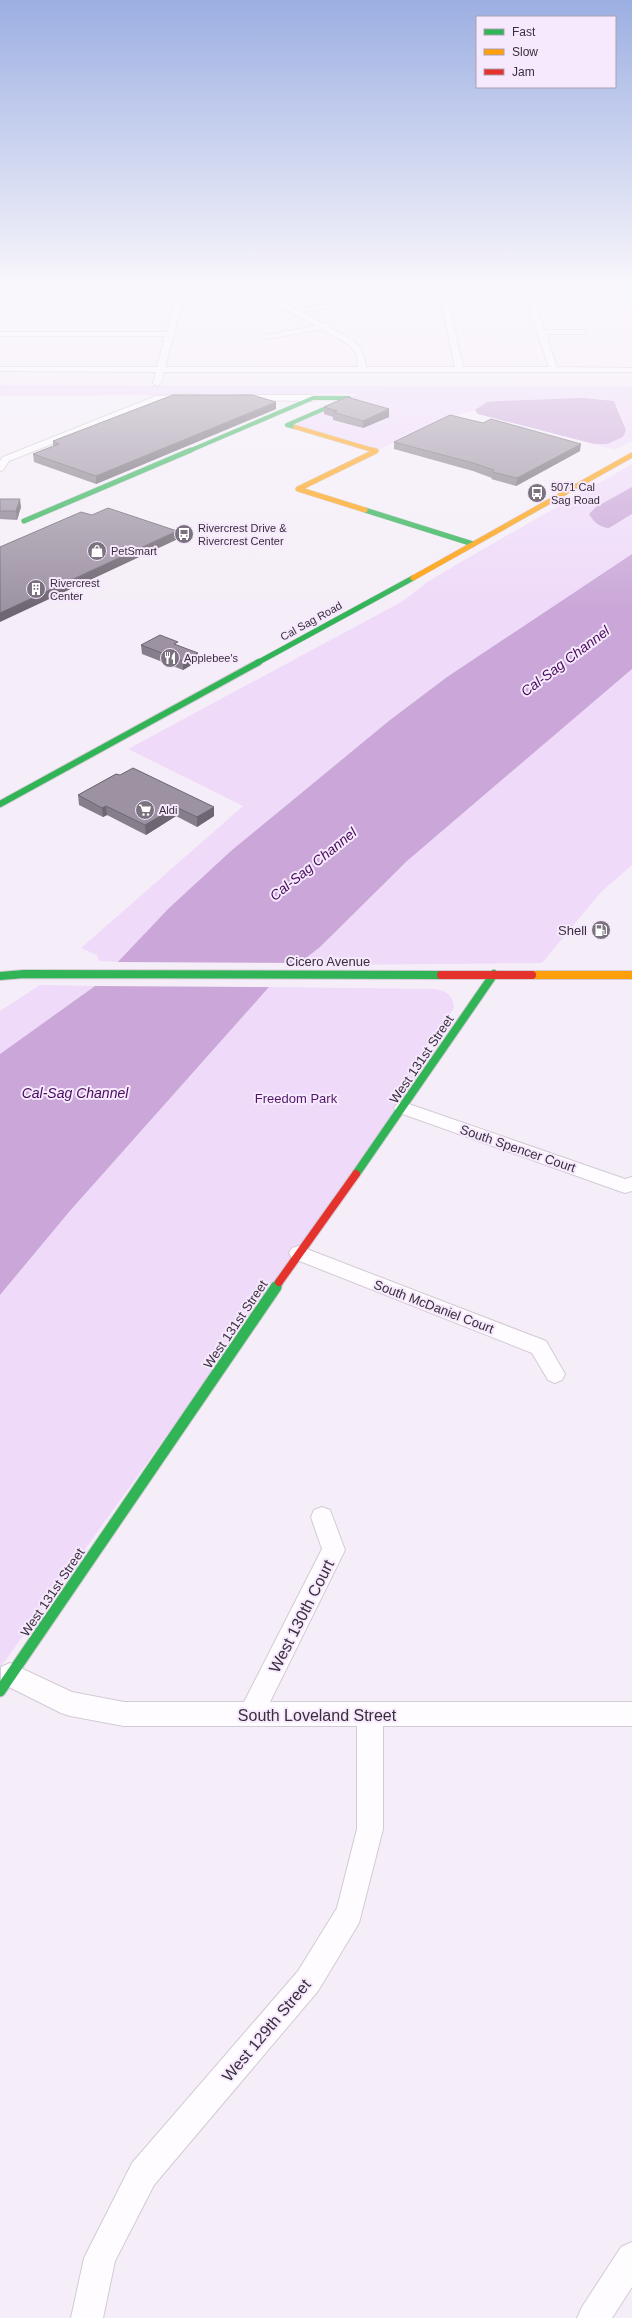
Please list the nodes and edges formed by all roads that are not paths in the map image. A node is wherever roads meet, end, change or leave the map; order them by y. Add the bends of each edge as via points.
1 (206, 398) edge
2 (229, 398) edge
3 (313, 398) junction
4 (632, 455) edge
5 (0, 468) edge
6 (24, 521) dead end
7 (473, 544) junction
8 (0, 804) edge
9 (0, 970) edge
10 (24, 974) junction
11 (494, 974) junction
12 (632, 975) edge
13 (0, 976) edge
14 (403, 1108) junction
15 (632, 1184) edge
16 (299, 1253) junction
17 (555, 1374) dead end
18 (322, 1517) dead end
19 (5, 1683) edge
20 (251, 1714) junction
21 (632, 1714) edge
22 (370, 1715) junction
23 (632, 2258) edge
24 (87, 2318) edge
25 (593, 2318) edge

1 - 5 street via 159,398 6,459
2 - 3 street
3 - 6 street
3 - 7 street via 349,398 287,425 376,451 298,488
4 - 7 street, Cal Sag Road
7 - 8 street, Cal Sag Road
9 - 10 street, Cicero Avenue
10 - 11 street, Cicero Avenue
10 - 13 street, Cicero Avenue
11 - 12 street, Cicero Avenue
11 - 14 street, West 131st Street
14 - 15 street, South Spencer Court via 625,1186
14 - 16 street, West 131st Street
16 - 17 street, South McDaniel Court via 539,1347
16 - 19 street, West 131st Street
18 - 20 street, West 130th Court via 334,1550
19 - 20 street, South Loveland Street via 70,1704 124,1714
20 - 22 street, South Loveland Street
21 - 22 street, South Loveland Street
22 - 24 street, West 129th Street via 370,1828 349,1913 308,1981 143,2174 100,2258
23 - 25 street

